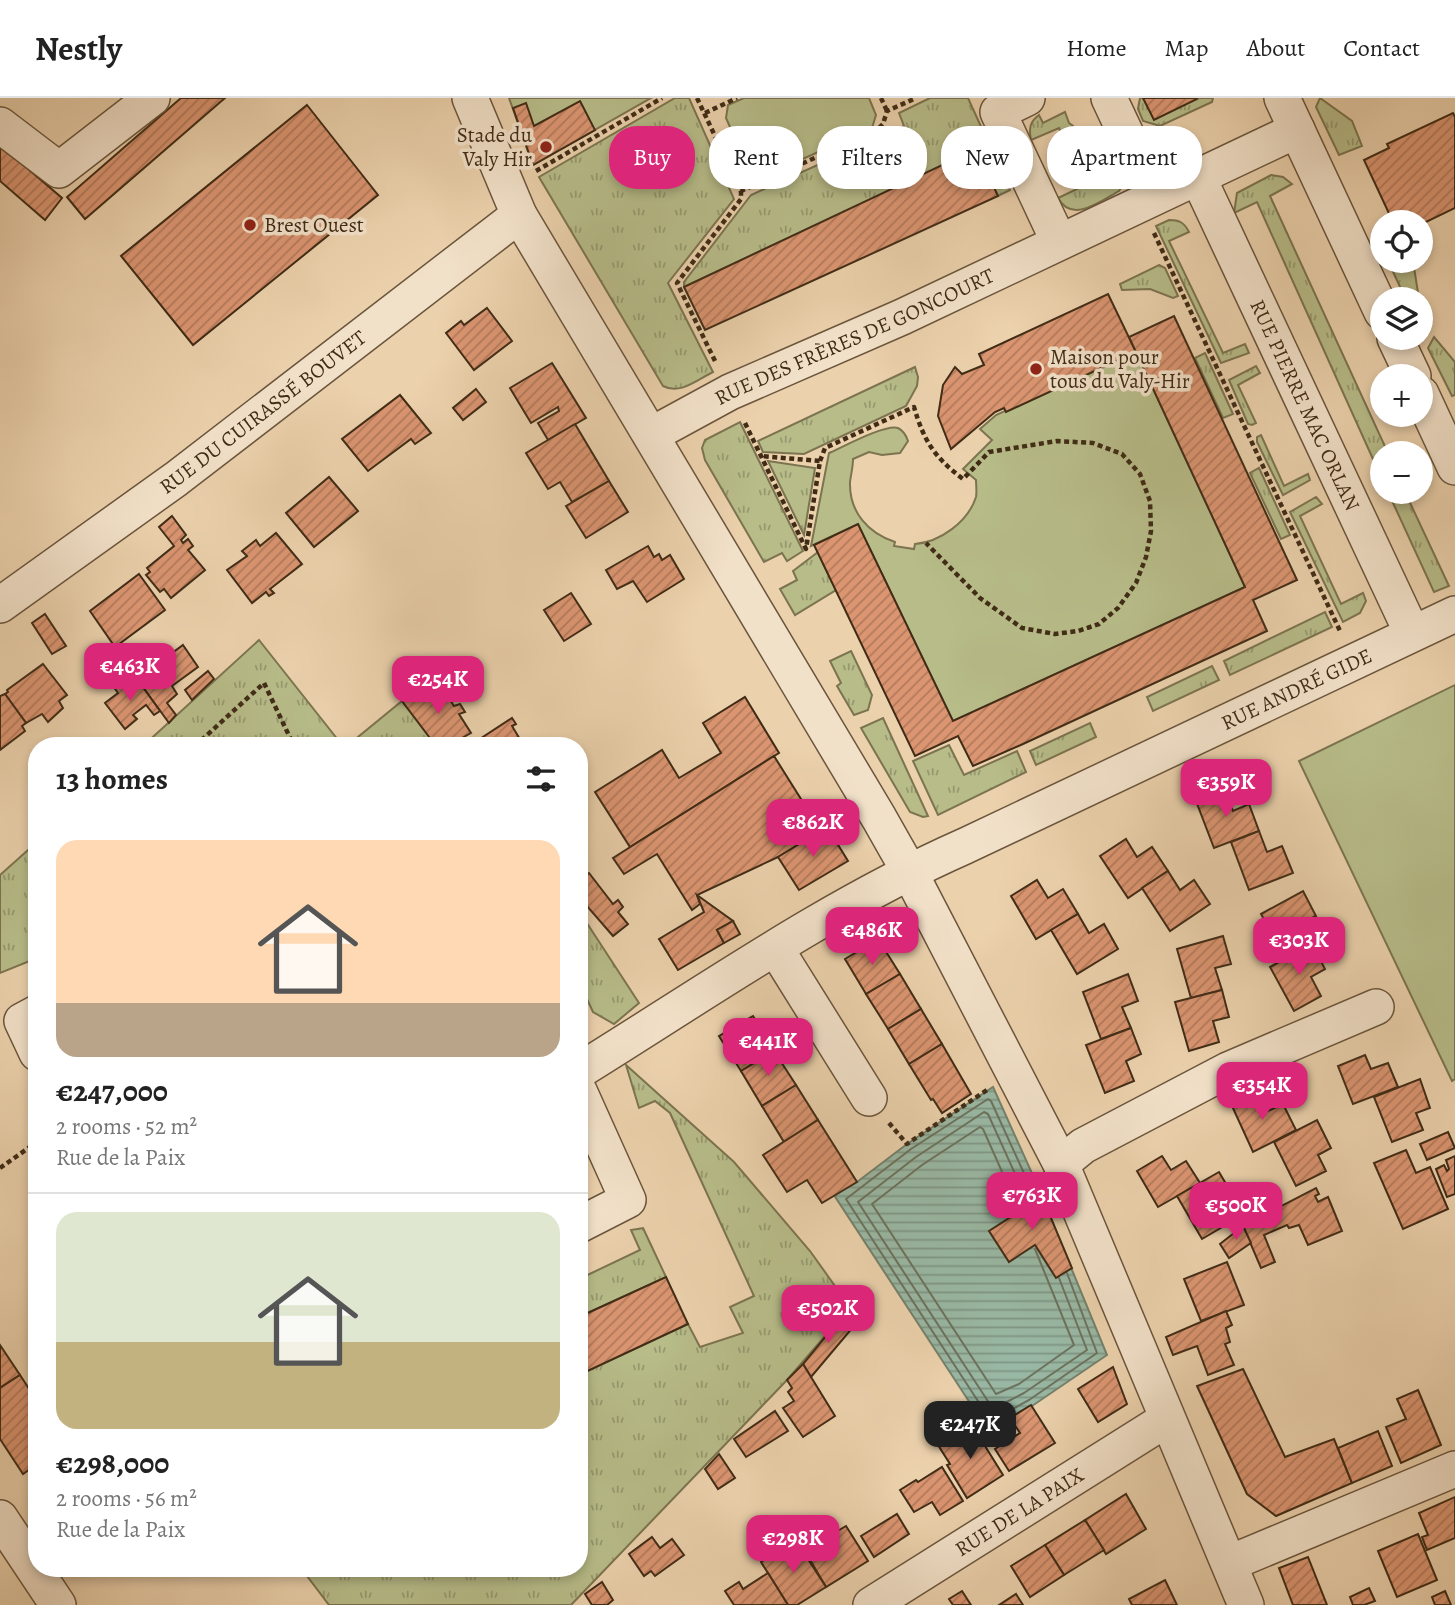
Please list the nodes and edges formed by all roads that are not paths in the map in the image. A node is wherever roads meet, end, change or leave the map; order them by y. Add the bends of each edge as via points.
1 (152, 98) edge
2 (470, 98) edge
3 (1027, 98) edge
4 (1109, 98) edge
5 (1282, 98) edge
6 (0, 125) edge
7 (1297, 130) junction
8 (1202, 175) edge
9 (1202, 186) edge
10 (1172, 189) edge
11 (1148, 200) junction
12 (513, 201) junction
13 (1059, 242) junction
14 (1370, 287) edge
15 (1433, 420) edge
16 (651, 435) junction
17 (1455, 467) edge
18 (0, 605) edge
19 (1455, 614) edge
20 (1412, 633) junction
21 (909, 871) junction
22 (776, 949) junction
23 (1376, 1007) dead end
24 (28, 1018) edge
25 (28, 1034) edge
26 (588, 1065) edge
27 (869, 1098) road end
28 (588, 1111) edge
29 (1061, 1164) junction
30 (588, 1220) edge
31 (1167, 1419) junction
32 (1455, 1469) edge
33 (0, 1518) edge
34 (28, 1560) edge
35 (1230, 1563) junction
36 (39, 1577) edge
37 (58, 1605) edge
38 (871, 1605) edge
39 (1246, 1605) edge

1 - 6 street via 60,170
2 - 12 street
3 - 13 street via 998,111
4 - 11 street
5 - 7 street
7 - 8 street, RUE DES FRÈRES DE GONCOURT
7 - 14 street
9 - 20 street, RUE PIERRE MAC ORLAN
10 - 11 street, RUE DES FRÈRES DE GONCOURT
11 - 13 street, RUE DES FRÈRES DE GONCOURT
12 - 16 street
12 - 18 street, RUE DU CUIRASSÉ BOUVET via 176,479
13 - 16 street, RUE DES FRÈRES DE GONCOURT via 730,392
15 - 17 street
16 - 21 street
19 - 20 street, RUE ANDRÉ GIDE
20 - 21 street, RUE ANDRÉ GIDE
21 - 22 street, RUE ANDRÉ GIDE
21 - 29 street
22 - 26 street, RUE ANDRÉ GIDE
22 - 27 street
23 - 29 street via 1228,1070 1083,1146
24 - 25 street via 22,1021
28 - 30 street via 628,1200
29 - 31 street
31 - 35 street
31 - 38 street, RUE DE LA PAIX
32 - 35 street
33 - 34 street
35 - 39 street
36 - 37 street

